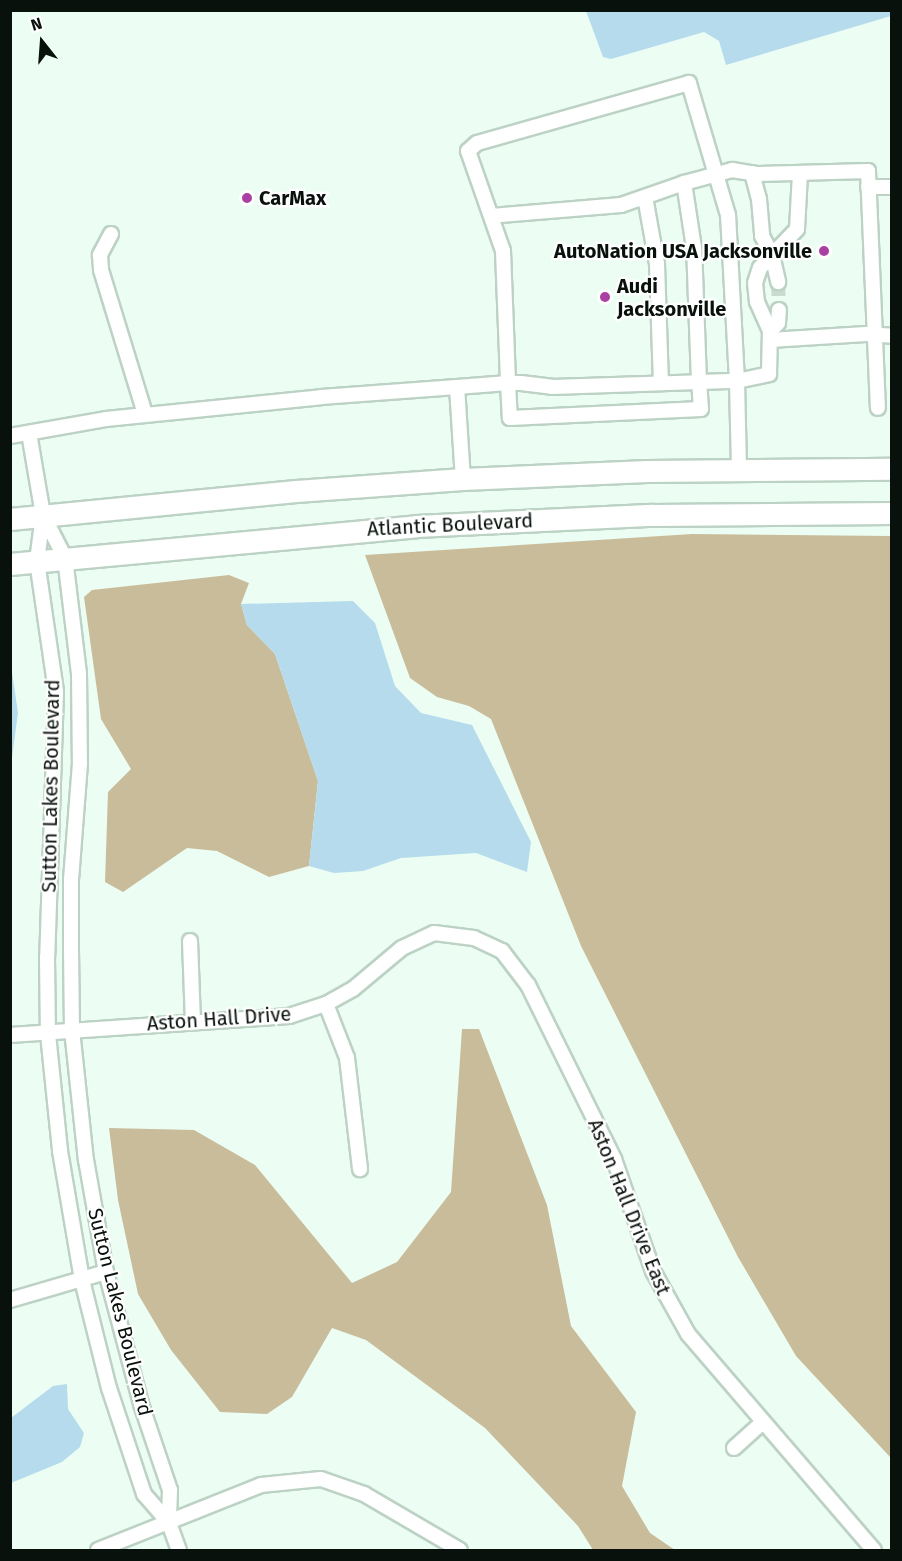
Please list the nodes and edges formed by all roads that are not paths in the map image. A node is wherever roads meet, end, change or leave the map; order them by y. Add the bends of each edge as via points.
1 (717, 173) junction
2 (752, 173) junction
3 (800, 173) junction
4 (684, 183) junction
5 (868, 187) junction
6 (891, 187) edge
7 (645, 197) junction
8 (491, 216) junction
9 (111, 234) dead end
10 (772, 255) junction
11 (778, 282) tunnel mouth
12 (779, 310) tunnel mouth
13 (770, 335) junction
14 (875, 335) junction
15 (891, 336) edge
16 (737, 381) junction
17 (699, 382) junction
18 (508, 383) junction
19 (661, 383) junction
20 (457, 387) junction
21 (878, 408) dead end
22 (145, 414) junction
23 (29, 433) junction
24 (10, 436) edge
25 (739, 469) junction
26 (891, 469) edge
27 (463, 479) junction
28 (891, 513) edge
29 (43, 515) junction
30 (10, 519) edge
31 (65, 558) junction
32 (38, 561) junction
33 (10, 564) edge
34 (52, 811) junction
35 (77, 811) junction
36 (474, 938) joint
37 (190, 940) dead end
38 (326, 1004) junction
39 (193, 1022) junction
40 (72, 1030) junction
41 (48, 1034) junction
42 (10, 1035) edge
43 (360, 1169) dead end
44 (106, 1272) junction
45 (82, 1280) junction
46 (10, 1300) edge
47 (763, 1422) junction
48 (734, 1448) dead end
49 (170, 1523) junction
50 (98, 1551) edge
51 (179, 1551) edge
52 (460, 1551) edge
53 (874, 1551) edge

1 - 2 street
1 - 4 street
1 - 8 street via 689,83 477,143 468,151
1 - 16 street via 728,214
2 - 3 street
2 - 10 street via 762,236
3 - 5 street via 868,171
3 - 10 street via 797,229
4 - 7 street
4 - 17 street via 694,248
5 - 6 street
5 - 14 street
7 - 8 street via 621,206
7 - 19 street via 657,264
8 - 18 street via 502,251
9 - 22 street via 100,255 101,270
10 - 11 street
10 - 13 street via 760,268 755,283 757,302
12 - 13 street via 778,323
13 - 14 street
13 - 16 street via 769,374
14 - 15 street
14 - 21 street
16 - 17 street
16 - 25 street
17 - 18 street via 701,409 510,418
17 - 19 street
18 - 19 street via 552,387
18 - 20 street
20 - 22 street
20 - 27 street
22 - 23 street
23 - 24 street
23 - 29 street
25 - 26 highway
25 - 27 highway
27 - 29 highway
28 - 31 highway, Atlantic Boulevard via 653,515 463,524
29 - 30 highway
29 - 31 street, Sutton Lakes Boulevard
29 - 32 street, Sutton Lakes Boulevard
31 - 32 highway, Atlantic Boulevard
31 - 35 street, Sutton Lakes Boulevard via 79,674
32 - 33 highway, Atlantic Boulevard
32 - 34 street, Sutton Lakes Boulevard via 55,681
34 - 35 street
34 - 41 street, Sutton Lakes Boulevard
35 - 40 street, Sutton Lakes Boulevard via 71,879
36 - 38 street, Aston Hall Drive via 449,933 420,937 353,989
36 - 47 street, Aston Hall Drive East via 502,951 528,985 614,1159 669,1303 688,1335
37 - 39 street
38 - 39 street, Aston Hall Drive via 289,1016
38 - 43 street via 347,1058
39 - 40 street, Aston Hall Drive
40 - 41 street, Aston Hall Drive
40 - 44 street, Sutton Lakes Boulevard via 84,1150
41 - 42 street, Aston Hall Drive
41 - 45 street, Sutton Lakes Boulevard via 60,1151
44 - 45 street
44 - 49 street, Sutton Lakes Boulevard via 135,1383 170,1490
45 - 46 street
45 - 49 street, Sutton Lakes Boulevard via 109,1388 144,1494
47 - 48 street
47 - 53 street, Aston Hall Drive East
49 - 50 street
49 - 51 street, Sutton Lakes Boulevard
49 - 52 street via 261,1485 321,1479 364,1494

